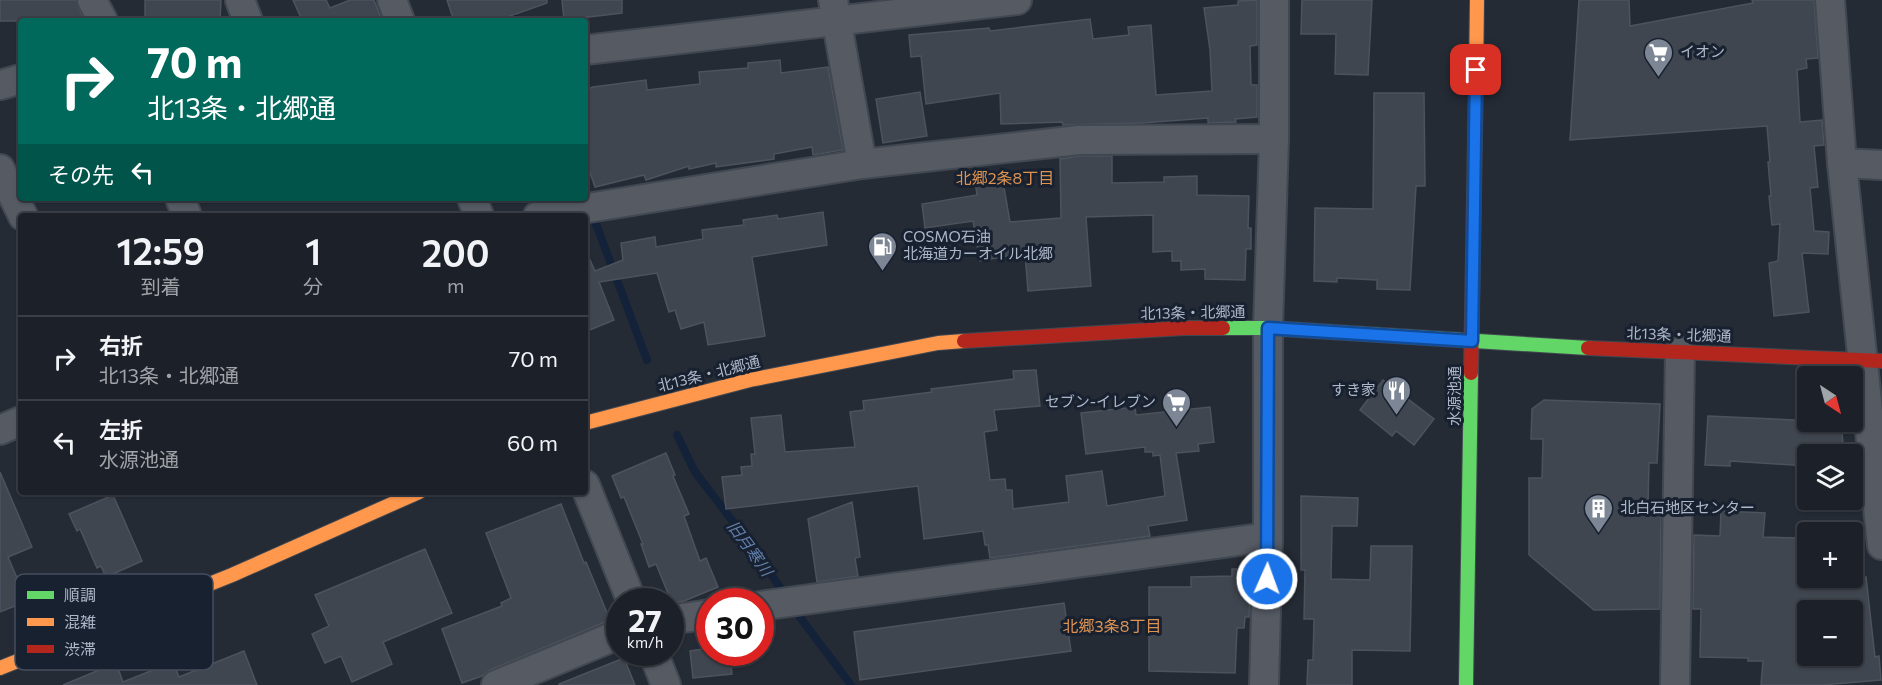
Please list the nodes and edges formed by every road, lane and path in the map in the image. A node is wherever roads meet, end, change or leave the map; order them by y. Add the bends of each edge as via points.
1 (92, 0) edge
2 (240, 0) edge
3 (392, 0) edge
4 (1017, 0) edge
5 (1274, 0) edge
6 (1477, 0) edge
7 (1830, 0) edge
8 (835, 11) edge
9 (101, 18) edge
10 (247, 18) edge
11 (399, 18) edge
12 (588, 50) edge
13 (18, 80) edge
14 (0, 85) edge
15 (1274, 139) junction
16 (1842, 163) junction
17 (862, 164) junction
18 (1882, 165) edge
19 (0, 169) edge
20 (22, 213) edge
21 (557, 213) edge
22 (1268, 328) junction
23 (1472, 341) junction
24 (1680, 352) junction
25 (1873, 360) edge
26 (18, 422) edge
27 (588, 422) edge
28 (0, 430) edge
29 (588, 492) edge
30 (412, 495) edge
31 (1268, 537) junction
32 (1882, 545) edge
33 (213, 583) edge
34 (626, 588) edge
35 (774, 604) edge
36 (606, 640) edge
37 (15, 662) edge
38 (659, 666) edge
39 (0, 668) edge
40 (496, 685) edge
41 (666, 685) edge
42 (1264, 685) edge
43 (1466, 685) edge
44 (1675, 685) edge

1 - 9 street
2 - 10 street
3 - 11 street
4 - 8 street
5 - 15 street
6 - 23 main road, 水源池通
7 - 16 street
8 - 12 street
8 - 17 street
13 - 14 street
15 - 17 street via 1079,140
15 - 22 street
16 - 18 street
16 - 25 street
17 - 21 street
19 - 20 street
22 - 23 main road, 北13条・北郷通
22 - 27 main road, 北13条・北郷通 via 1184,328 938,343 750,380
22 - 31 street
23 - 24 main road, 北13条・北郷通
23 - 43 main road, 水源池通
24 - 25 main road, 北13条・北郷通
24 - 44 street
25 - 32 street
26 - 28 street
29 - 34 street
30 - 33 main road
31 - 35 street
31 - 42 street
36 - 40 street
37 - 39 main road
38 - 41 street

